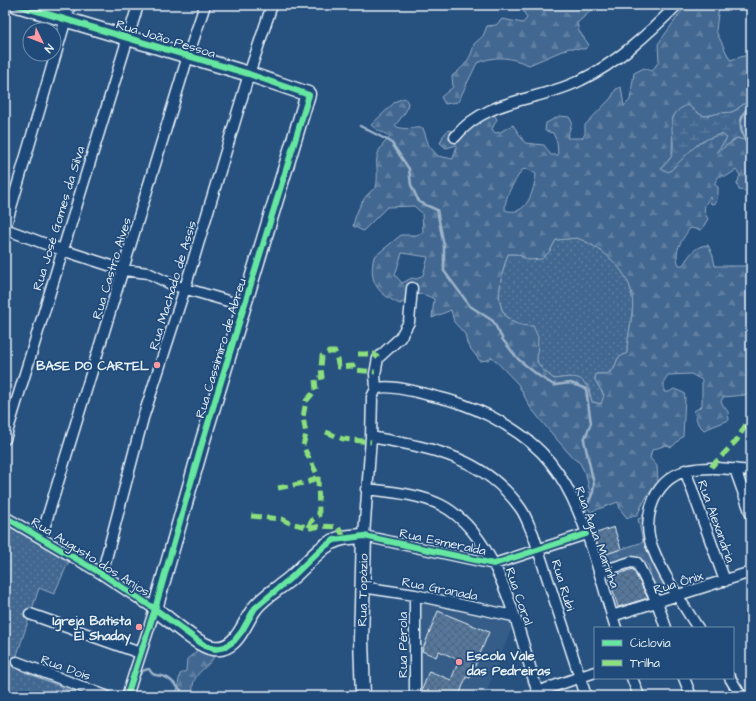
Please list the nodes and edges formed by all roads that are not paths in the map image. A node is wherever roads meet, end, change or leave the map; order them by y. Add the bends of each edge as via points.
1 (16, 5) edge
2 (70, 5) edge
3 (138, 5) edge
4 (205, 5) edge
5 (272, 5) edge
6 (677, 5) edge
7 (66, 18) junction
8 (127, 38) junction
9 (188, 56) junction
10 (249, 74) junction
11 (308, 94) joint
12 (455, 137) dead end
13 (5, 229) edge
14 (62, 250) junction
15 (124, 270) junction
16 (185, 288) junction
17 (412, 288) dead end
18 (245, 306) junction
19 (376, 389) junction
20 (371, 437) junction
21 (5, 439) edge
22 (735, 469) junction
23 (685, 470) junction
24 (751, 471) edge
25 (366, 489) junction
26 (751, 514) edge
27 (5, 517) edge
28 (586, 534) junction
29 (364, 536) junction
30 (41, 538) junction
31 (539, 548) junction
32 (494, 564) junction
33 (599, 572) junction
34 (751, 572) edge
35 (102, 574) junction
36 (724, 581) junction
37 (362, 587) junction
38 (415, 595) junction
39 (678, 596) junction
40 (657, 602) junction
41 (155, 609) junction
42 (30, 614) dead end
43 (513, 616) junction
44 (612, 616) junction
45 (616, 627) edge
46 (666, 627) edge
47 (697, 627) edge
48 (140, 653) junction
49 (17, 662) dead end
50 (594, 672) edge
51 (580, 678) junction
52 (632, 679) edge
53 (684, 679) edge
54 (731, 679) edge
55 (538, 694) edge
56 (106, 696) edge
57 (127, 696) edge
58 (363, 696) edge
59 (414, 696) edge
60 (586, 696) edge
61 (639, 696) edge
62 (691, 696) edge
63 (741, 696) edge

1 - 7 street, Rua João Pessoa
2 - 7 street
3 - 8 street, Rua José Gomes da Silva
4 - 9 street, Rua Castro Alves
5 - 10 street, Rua Machado de Assis
6 - 12 street via 656,27 598,71 565,87 512,101 482,113 462,127
7 - 8 street, Rua João Pessoa
7 - 13 street
8 - 9 street, Rua João Pessoa
8 - 14 street, Rua José Gomes da Silva
9 - 10 street, Rua João Pessoa
9 - 15 street, Rua Castro Alves
10 - 11 street, Rua João Pessoa
10 - 16 street, Rua Machado de Assis
11 - 18 street, Rua Cassimiro de Abreu
13 - 14 street
14 - 15 street
14 - 21 street, Rua José Gomes da Silva
15 - 16 street via 148,273
15 - 30 street, Rua Castro Alves
16 - 18 street
16 - 35 street, Rua Machado de Assis via 143,418
17 - 19 street, Rua Topázio via 410,322 400,338 378,358
18 - 41 street, Rua Cassimiro de Abreu via 203,440
19 - 20 street, Rua Topázio via 372,397
19 - 28 street, Rua Água Marinha via 384,387 436,396 472,407 526,439 550,461 563,482
20 - 25 street, Rua Topázio
20 - 31 street, Rua Rubi via 424,447 466,461 505,489 522,510
22 - 23 street via 711,467
22 - 24 street
22 - 26 street
23 - 36 street, Rua Alexandria
23 - 39 street via 673,477 657,493 648,521 652,548
25 - 29 street, Rua Topázio
25 - 32 street, Rua Coral via 403,494 440,505 469,526
27 - 30 street, Rua Augusto dos Anjos
28 - 31 street, Rua Esmeralda
28 - 33 street, Rua Água Marinha
29 - 32 street, Rua Esmeralda
29 - 37 street, Rua Topázio
29 - 41 street, Rua Augusto dos Anjos via 344,537 328,544 255,608 242,631 225,647 215,649 205,646
30 - 35 street, Rua Augusto dos Anjos
31 - 32 street, Rua Esmeralda
31 - 51 street, Rua Rubi
32 - 43 street, Rua Coral
33 - 40 street via 636,562
33 - 44 street, Rua Água Marinha
34 - 36 street, Rua Ônix
35 - 41 street, Rua Augusto dos Anjos
36 - 39 street, Rua Ônix
37 - 38 street, Rua Granada
37 - 58 street, Rua Topázio
38 - 43 street, Rua Granada
38 - 59 street, Rua Pérola
39 - 40 street, Rua Ônix
39 - 47 street
40 - 44 street, Rua Ônix
40 - 46 street
41 - 48 street
42 - 48 street
43 - 55 street, Rua Coral
44 - 45 street, Rua Água Marinha
48 - 57 street
49 - 56 street, Rua Dois
50 - 51 street
51 - 55 street
51 - 60 street, Rua Rubi
52 - 61 street
53 - 62 street
54 - 63 street

